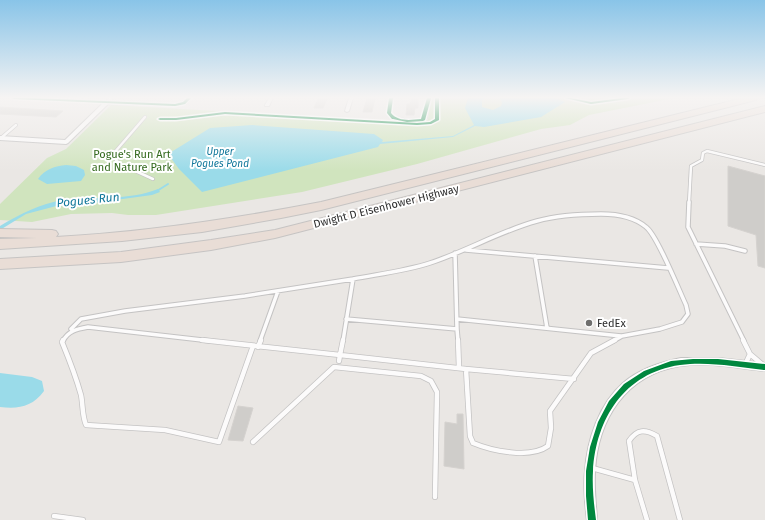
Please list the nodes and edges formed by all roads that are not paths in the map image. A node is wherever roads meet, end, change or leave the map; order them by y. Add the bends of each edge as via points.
1 (86, 122) edge
2 (140, 122) edge
3 (656, 122) edge
4 (713, 122) edge
5 (16, 125) dead end
6 (1, 139) edge
7 (765, 165) edge
8 (153, 179) dead end
9 (229, 224) junction
10 (0, 233) edge
11 (0, 244) edge
12 (696, 244) junction
13 (465, 249) junction
14 (745, 251) dead end
15 (455, 253) junction
16 (535, 256) junction
17 (88, 260) junction
18 (0, 264) edge
19 (668, 268) junction
20 (0, 270) edge
21 (353, 279) junction
22 (278, 291) junction
23 (457, 318) junction
24 (346, 320) junction
25 (547, 328) junction
26 (458, 329) junction
27 (65, 335) junction
28 (622, 336) junction
29 (253, 346) junction
30 (258, 347) junction
31 (750, 354) junction
32 (340, 358) junction
33 (745, 365) junction
34 (334, 367) junction
35 (765, 367) edge
36 (342, 368) junction
37 (459, 368) junction
38 (466, 369) junction
39 (574, 379) junction
40 (253, 442) dead end
41 (589, 468) junction
42 (635, 480) junction
43 (435, 497) dead end
44 (54, 516) dead end
45 (83, 520) edge
46 (592, 520) edge
47 (647, 520) edge
48 (680, 520) edge

1 - 6 street via 66,142
2 - 8 lane via 114,153 121,165
3 - 9 highway, Dwight D Eisenhower Highway via 321,206
4 - 17 highway, Dwight D Eisenhower Highway via 292,230 189,249
5 - 6 lane
7 - 12 lane via 707,151 703,153 702,160 691,166 688,227
9 - 10 highway via 74,234
9 - 11 highway, Dwight D Eisenhower Highway via 131,237
12 - 14 lane via 725,246
12 - 31 lane
13 - 15 lane
13 - 16 lane
13 - 19 lane via 553,216 620,215 644,224 652,231
15 - 21 lane via 429,263
15 - 23 lane
16 - 19 lane
16 - 25 lane
17 - 18 highway, Dwight D Eisenhower Highway
17 - 20 highway
19 - 28 lane via 688,314 682,322
21 - 22 lane
21 - 24 lane
22 - 27 lane via 81,319
22 - 30 lane
23 - 25 lane
23 - 26 lane
24 - 26 lane
24 - 32 lane
25 - 28 lane
26 - 37 lane
27 - 29 lane via 74,329 88,327
27 - 29 lane via 62,342 82,402 82,416 86,425 165,430 219,442
28 - 39 lane via 591,353
29 - 30 lane
30 - 32 lane
31 - 33 lane
31 - 35 lane
32 - 34 lane
32 - 36 lane
32 - 37 lane
33 - 35 street
33 - 41 street via 714,362 671,364 641,374 624,388 609,406 595,435
34 - 36 lane
34 - 40 lane
36 - 43 lane via 421,376 431,381 437,392
37 - 38 lane
38 - 39 lane
38 - 39 lane via 470,436 473,443 481,447 532,453 542,451 548,446 550,411
41 - 42 lane
41 - 46 street
42 - 47 lane
42 - 48 lane via 629,441 640,429 649,430 657,436
44 - 45 lane

